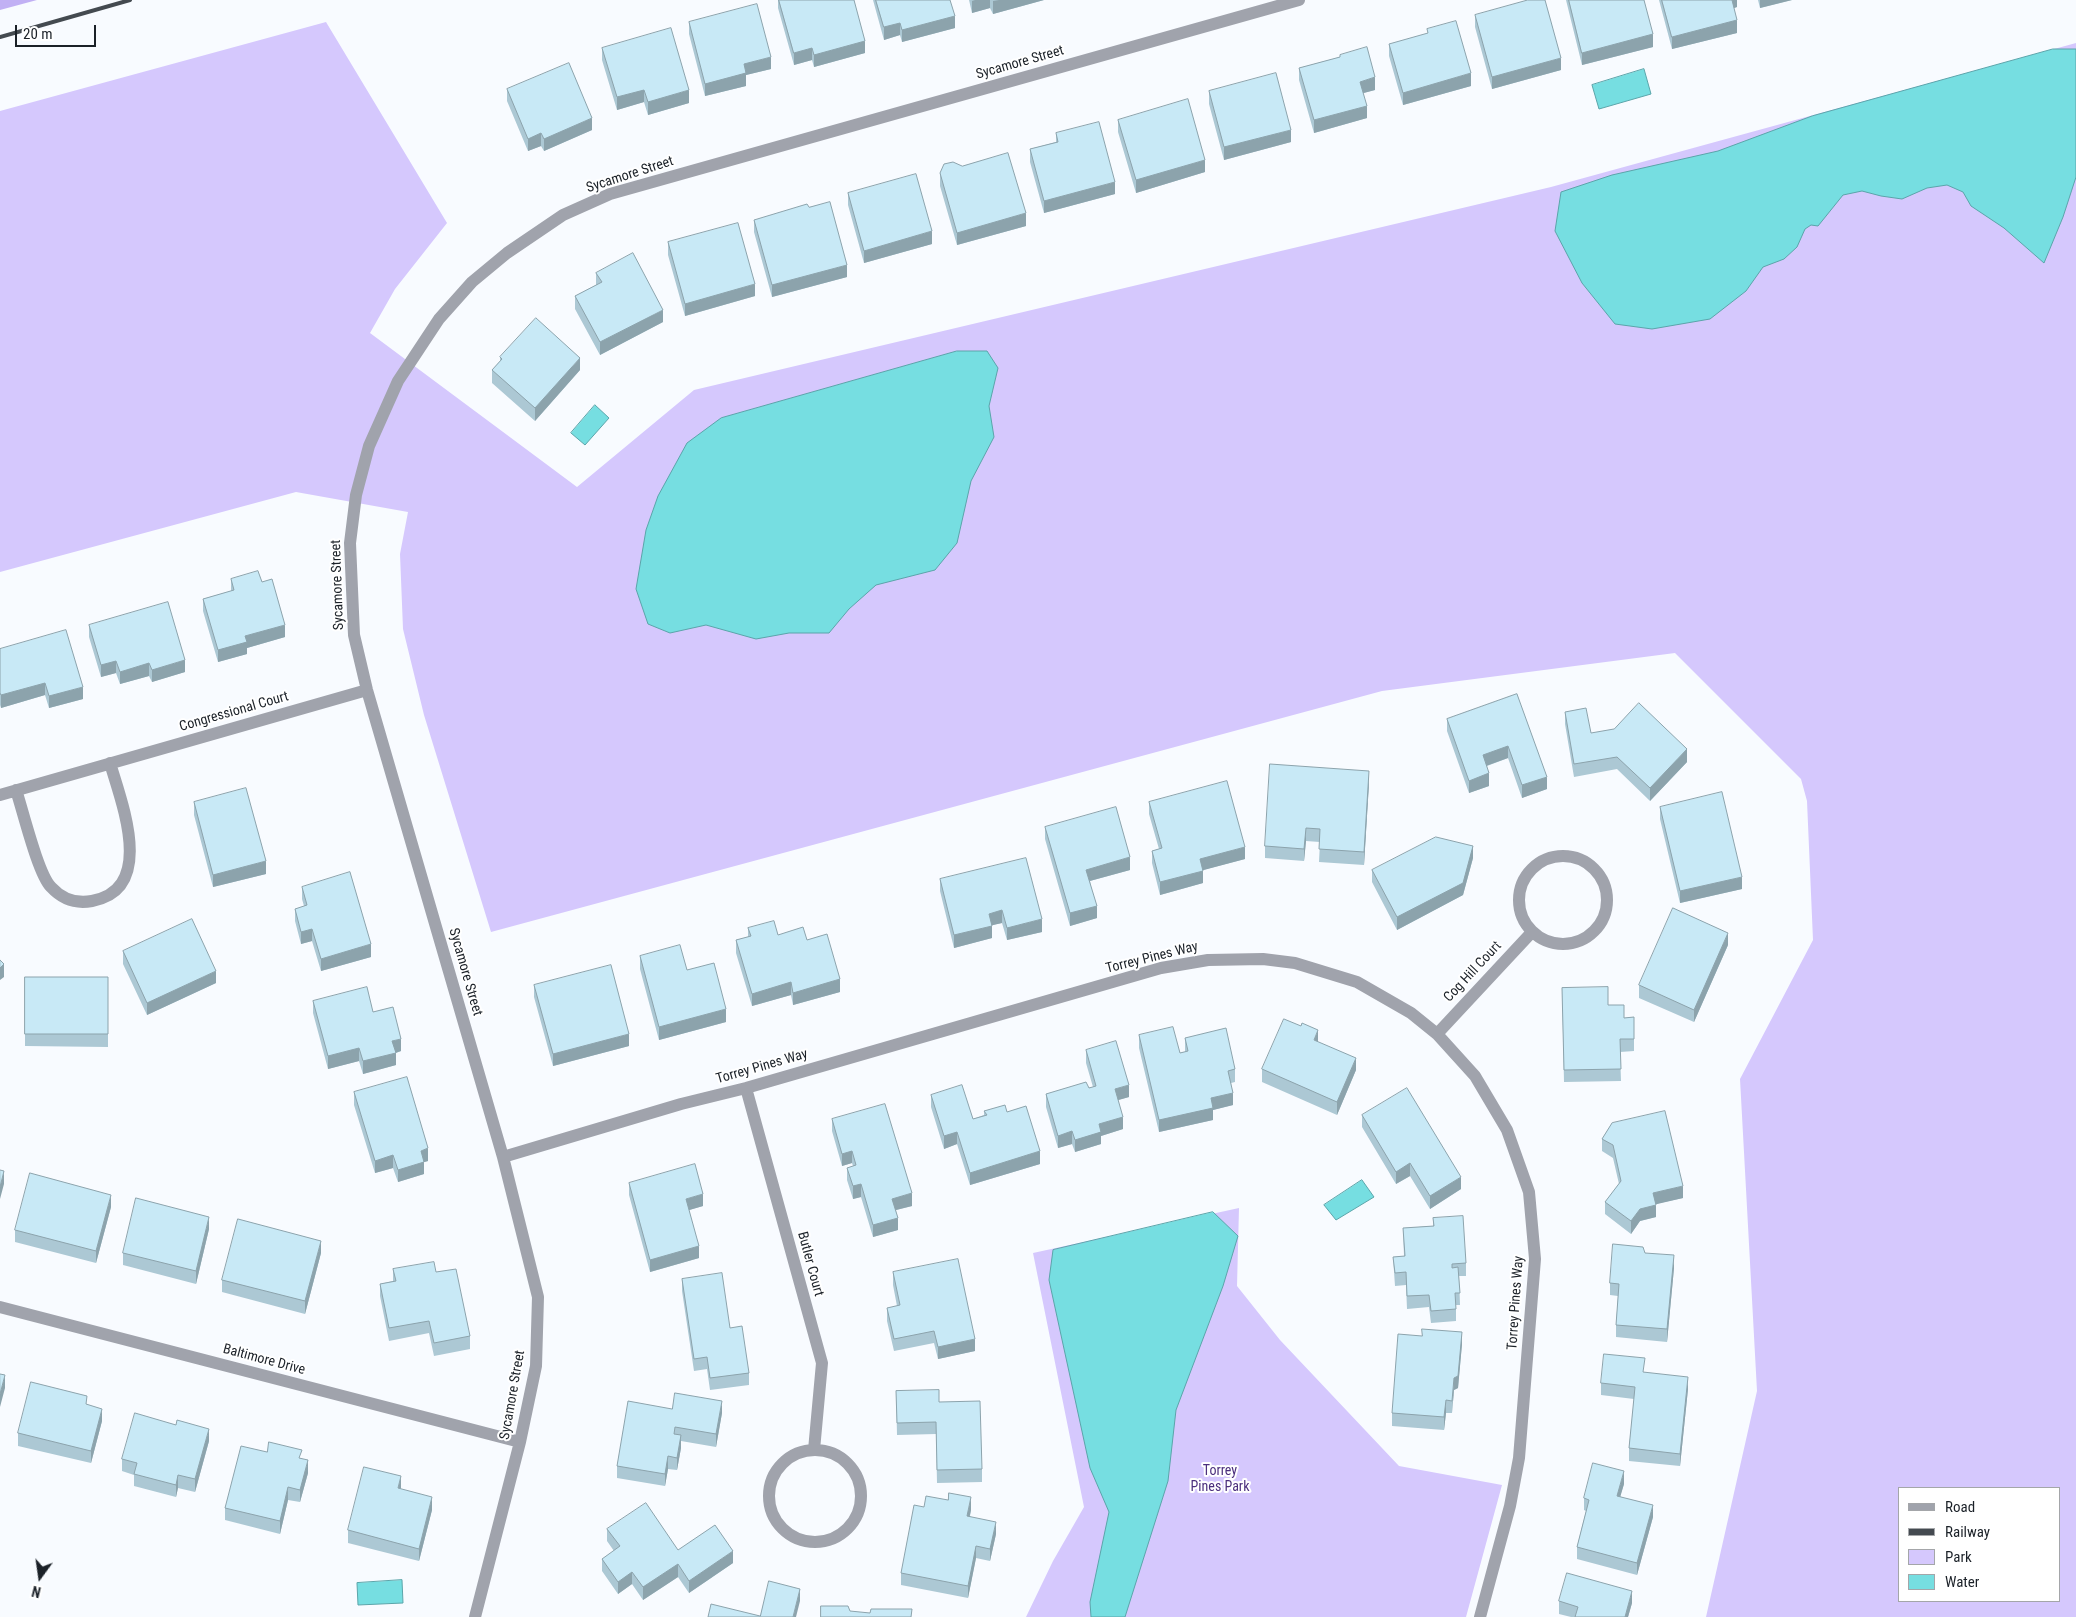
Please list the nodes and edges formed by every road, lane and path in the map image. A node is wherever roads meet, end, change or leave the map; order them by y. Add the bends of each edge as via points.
1 (1299, 0) edge
2 (366, 690) junction
3 (110, 763) junction
4 (16, 790) junction
5 (0, 795) edge
6 (1532, 932) junction
7 (1437, 1034) junction
8 (746, 1088) junction
9 (503, 1157) junction
10 (0, 1307) edge
11 (520, 1442) junction
12 (814, 1450) junction
13 (475, 1617) edge
14 (1480, 1617) edge

1 - 2 street, Sycamore Street via 610,194 563,215 507,253 472,282 439,319 398,382 369,446 356,495 350,543 354,635
2 - 3 street, Congressional Court
2 - 9 street, Sycamore Street
3 - 4 street, Congressional Court
3 - 4 street via 130,847 129,868 120,888 102,899 85,902 64,898 50,886 41,869
4 - 5 street, Congressional Court
6 - 6 street via 1559,945 1574,944 1587,938 1598,928 1607,902 1606,888 1600,875 1577,858 1563,856 1549,858 1535,866 1525,877 1519,906 1523,920
6 - 7 street, Cog Hill Court
7 - 8 street, Torrey Pines Way via 1411,1013 1357,982 1295,963 1264,958 1208,960 1161,968
7 - 14 street, Torrey Pines Way via 1476,1076 1508,1130 1528,1192 1535,1259 1519,1458 1510,1506
8 - 9 street, Torrey Pines Way
8 - 12 street, Butler Court via 822,1363
9 - 11 street, Sycamore Street via 538,1297 536,1366
10 - 11 street, Baltimore Drive
11 - 13 street, Sycamore Street
12 - 12 street via 833,1454 846,1462 860,1488 860,1504 846,1530 818,1542 789,1534 778,1524 771,1511 769,1496 771,1481 778,1468 789,1457

